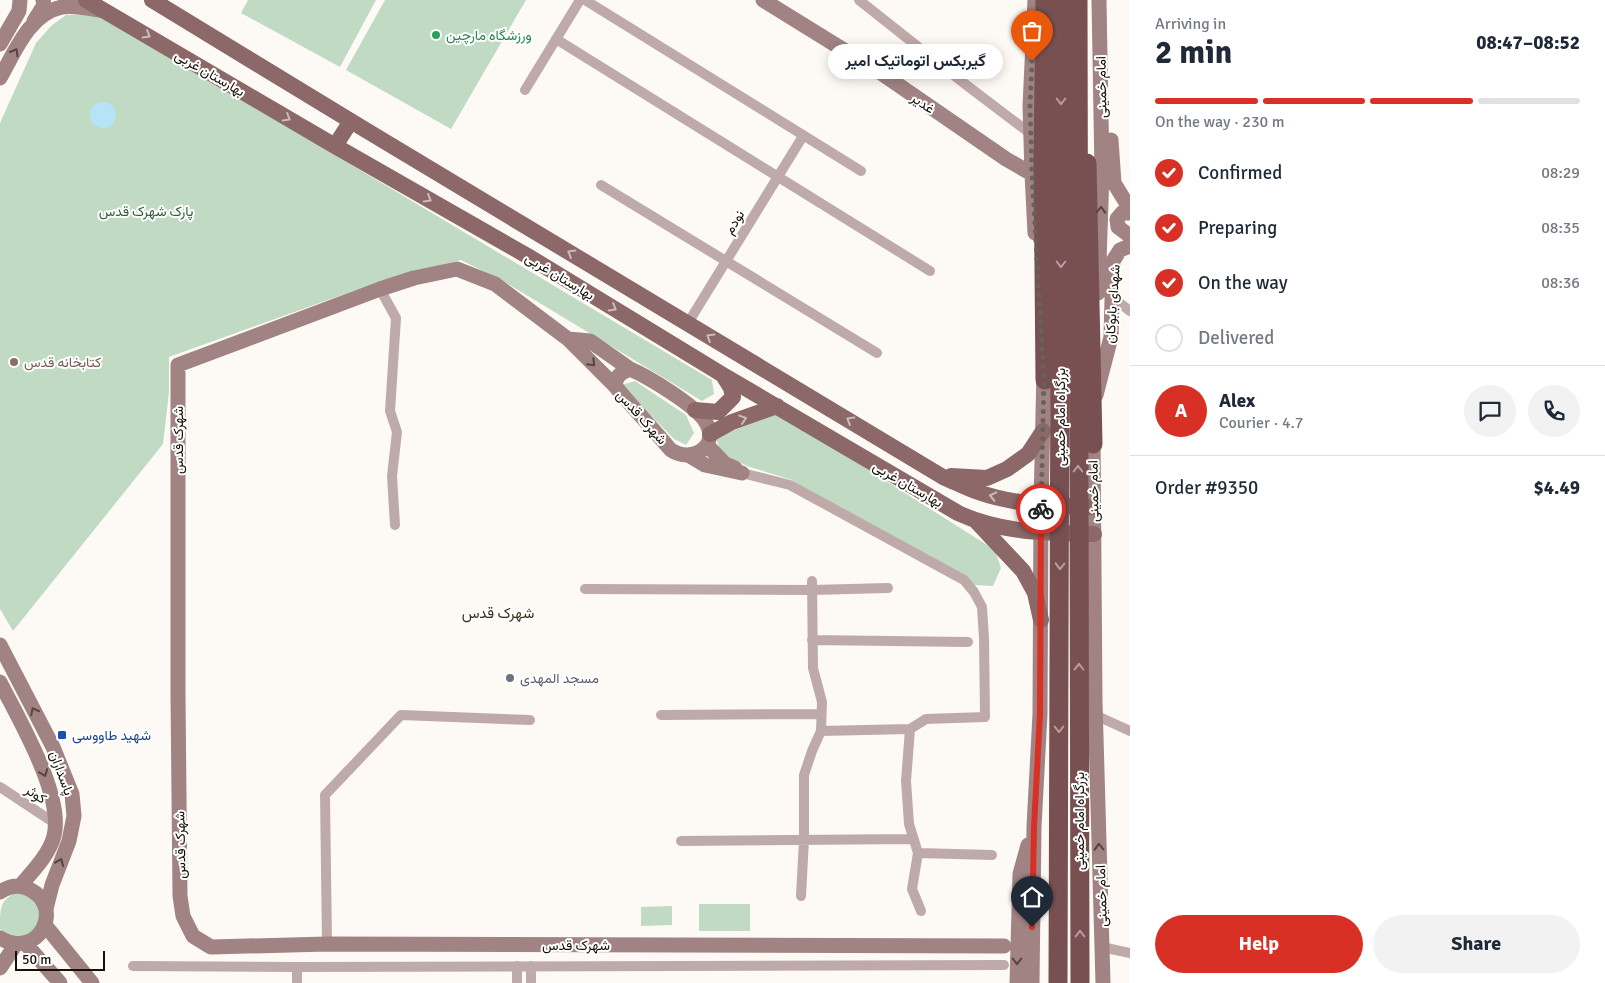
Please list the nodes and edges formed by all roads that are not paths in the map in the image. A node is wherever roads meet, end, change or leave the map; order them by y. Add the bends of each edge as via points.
1 (43, 0) edge
2 (86, 0) edge
3 (152, 0) edge
4 (580, 0) edge
5 (585, 0) edge
6 (763, 0) edge
7 (859, 0) edge
8 (1035, 0) edge
9 (1044, 0) edge
10 (1061, 0) edge
11 (1078, 0) edge
12 (1094, 3) edge
13 (22, 4) edge
14 (105, 11) junction
15 (33, 23) junction
16 (556, 39) junction
17 (0, 44) edge
18 (0, 78) edge
19 (525, 90) dead end
20 (351, 121) junction
21 (1031, 134) junction
22 (803, 136) junction
23 (335, 146) junction
24 (861, 171) dead end
25 (1032, 174) junction
26 (778, 176) junction
27 (601, 185) dead end
28 (1130, 209) edge
29 (1130, 213) edge
30 (1130, 236) edge
31 (1130, 246) edge
32 (726, 262) junction
33 (930, 271) dead end
34 (380, 289) junction
35 (1112, 297) junction
36 (1130, 311) edge
37 (688, 324) junction
38 (568, 339) junction
39 (877, 354) dead end
40 (630, 369) junction
41 (722, 375) junction
42 (1044, 380) junction
43 (614, 386) junction
44 (1094, 398) junction
45 (777, 406) junction
46 (695, 410) junction
47 (1043, 432) junction
48 (708, 439) junction
49 (1093, 444) junction
50 (690, 456) junction
51 (918, 462) junction
52 (742, 473) junction
53 (943, 476) junction
54 (906, 484) junction
55 (1040, 506) junction
56 (1093, 507) junction
57 (977, 522) junction
58 (394, 525) dead end
59 (1041, 533) junction
60 (1094, 534) junction
61 (812, 586) junction
62 (888, 588) dead end
63 (585, 589) dead end
64 (1041, 620) junction
65 (812, 640) junction
66 (968, 642) dead end
67 (0, 645) edge
68 (0, 682) edge
69 (821, 714) junction
70 (660, 715) dead end
71 (1095, 716) junction
72 (530, 720) dead end
73 (910, 729) junction
74 (1130, 730) edge
75 (821, 731) junction
76 (0, 787) edge
77 (1097, 791) junction
78 (1036, 795) junction
79 (56, 824) junction
80 (1034, 827) junction
81 (914, 839) junction
82 (804, 840) junction
83 (681, 842) dead end
84 (918, 853) junction
85 (992, 854) dead end
86 (20, 886) junction
87 (0, 892) edge
88 (801, 896) dead end
89 (46, 909) junction
90 (921, 911) dead end
91 (45, 925) junction
92 (0, 938) edge
93 (21, 944) junction
94 (326, 944) junction
95 (1004, 946) dead end
96 (1102, 947) junction
97 (1130, 953) edge
98 (1004, 965) dead end
99 (133, 966) dead end
100 (518, 966) junction
101 (531, 966) junction
102 (297, 967) junction
103 (0, 968) edge
104 (60, 983) edge
105 (92, 983) edge
106 (297, 983) edge
107 (517, 983) edge
108 (531, 983) edge
109 (1017, 983) edge
110 (1032, 983) edge
111 (1058, 983) edge
112 (1080, 983) edge
113 (1103, 983) edge

1 - 15 main road via 44,5
2 - 14 main road, بهارستان غربی
3 - 20 main road, بهارستان غربی
4 - 16 street
5 - 22 street
6 - 25 main road, غدیر via 881,73 1006,160
7 - 21 street
8 - 21 main road
9 - 42 highway
10 -> 111 highway, بزرگراه امام خمینی, bridge
112 -> 11 highway, بزرگراه امام خمینی, bridge
12 - 28 main road via 1108,93 1114,183
44 -> 12 main road, امام خمینی via 1102,172
12 - 49 highway
13 - 17 main road
14 - 15 main road via 63,7
14 -> 23 main road, بهارستان غربی
18 -> 15 main road
16 - 19 street
16 - 26 street
20 - 23 main road
37 -> 20 main road, بهارستان غربی
21 - 25 main road
22 - 24 street
22 - 26 street, نودم
23 -> 41 main road, بهارستان غربی via 531,258
25 - 42 main road
26 - 32 street, نودم
26 - 33 street
27 - 32 street
29 - 30 main road via 1123,212 1117,219 1118,227
31 - 35 main road, شهدای بابوکان via 1120,250 1113,261
32 - 37 street, نودم
32 - 39 street
34 - 38 main road, شهرک قدس via 414,278 457,270 495,284
34 - 58 street via 396,318 390,411 397,432 392,476
34 - 94 main road, شهرک قدس via 178,365 178,716 183,916 193,936 211,947
35 - 36 street
35 - 44 main road, شهدای بابوکان via 1111,337
51 -> 37 main road, بهارستان غربی
38 - 40 main road via 590,341
38 -> 43 main road, شهرک قدس
40 - 43 main road, شهرک قدس via 616,378
40 - 46 main road, شهرک قدس via 644,374
41 - 45 main road, بهارستان غربی
41 - 46 main road via 733,397 718,412
42 - 47 main road
43 - 50 main road, شهرک قدس via 672,450
44 - 49 main road, امام خمینی
48 -> 45 main road via 732,422
45 - 54 main road, بهارستان غربی
46 - 48 main road, شهرک قدس via 706,421
47 - 53 main road via 1028,454 987,478
47 - 55 main road
48 - 50 main road via 701,451
48 - 52 main road, شهرک قدس via 724,463
49 - 56 main road, امام خمینی
50 - 52 main road, شهرک قدس via 705,465
51 - 53 main road, بهارستان غربی
51 - 54 main road via 921,471 917,480
52 - 73 street via 790,485 964,580 974,592 982,607 985,717 926,719
55 -> 53 main road, بهارستان غربی via 979,492
54 - 57 main road, بهارستان غربی
55 - 56 main road, بهارستان غربی
55 - 59 main road
56 - 60 main road, امام خمینی
57 - 59 main road, بهارستان غربی
57 - 64 main road via 1022,571 1035,593
59 - 60 main road, بهارستان غربی
59 - 64 main road
60 - 71 main road, امام خمینی
61 - 62 street
61 - 63 street
61 - 65 street
64 - 78 main road
65 - 66 street
65 - 69 street
89 -> 67 main road, پاسداران via 69,841 74,816 72,794 53,747
68 -> 79 main road, پاسداران via 46,775
69 - 70 street
69 - 75 street
71 - 74 street
71 - 77 main road, امام خمینی
72 - 94 street via 401,715 325,795
73 - 75 street
73 - 81 street via 906,781 909,824
75 - 82 street via 804,775
76 - 79 street, کوثر
77 - 78 main road via 1083,766 1065,760 1055,766
96 -> 77 main road, امام خمینی
78 - 80 main road
79 - 86 main road, پاسداران via 48,849
80 -> 109 main road via 1020,874
80 - 110 main road
81 - 82 street
81 - 84 street
82 - 83 street
82 - 88 street
84 - 85 street
84 - 90 street via 912,889
86 - 87 main road
86 - 89 main road via 41,898
89 - 91 main road, پاسداران
91 - 93 main road via 34,940
91 - 105 main road
92 - 93 main road
93 - 103 main road
93 - 104 main road
94 - 95 main road, شهرک قدس
96 - 97 street
96 - 113 main road, امام خمینی
98 - 101 street
99 - 102 street
100 - 101 street
100 - 102 street
100 - 107 street
101 - 108 street
102 - 106 street

